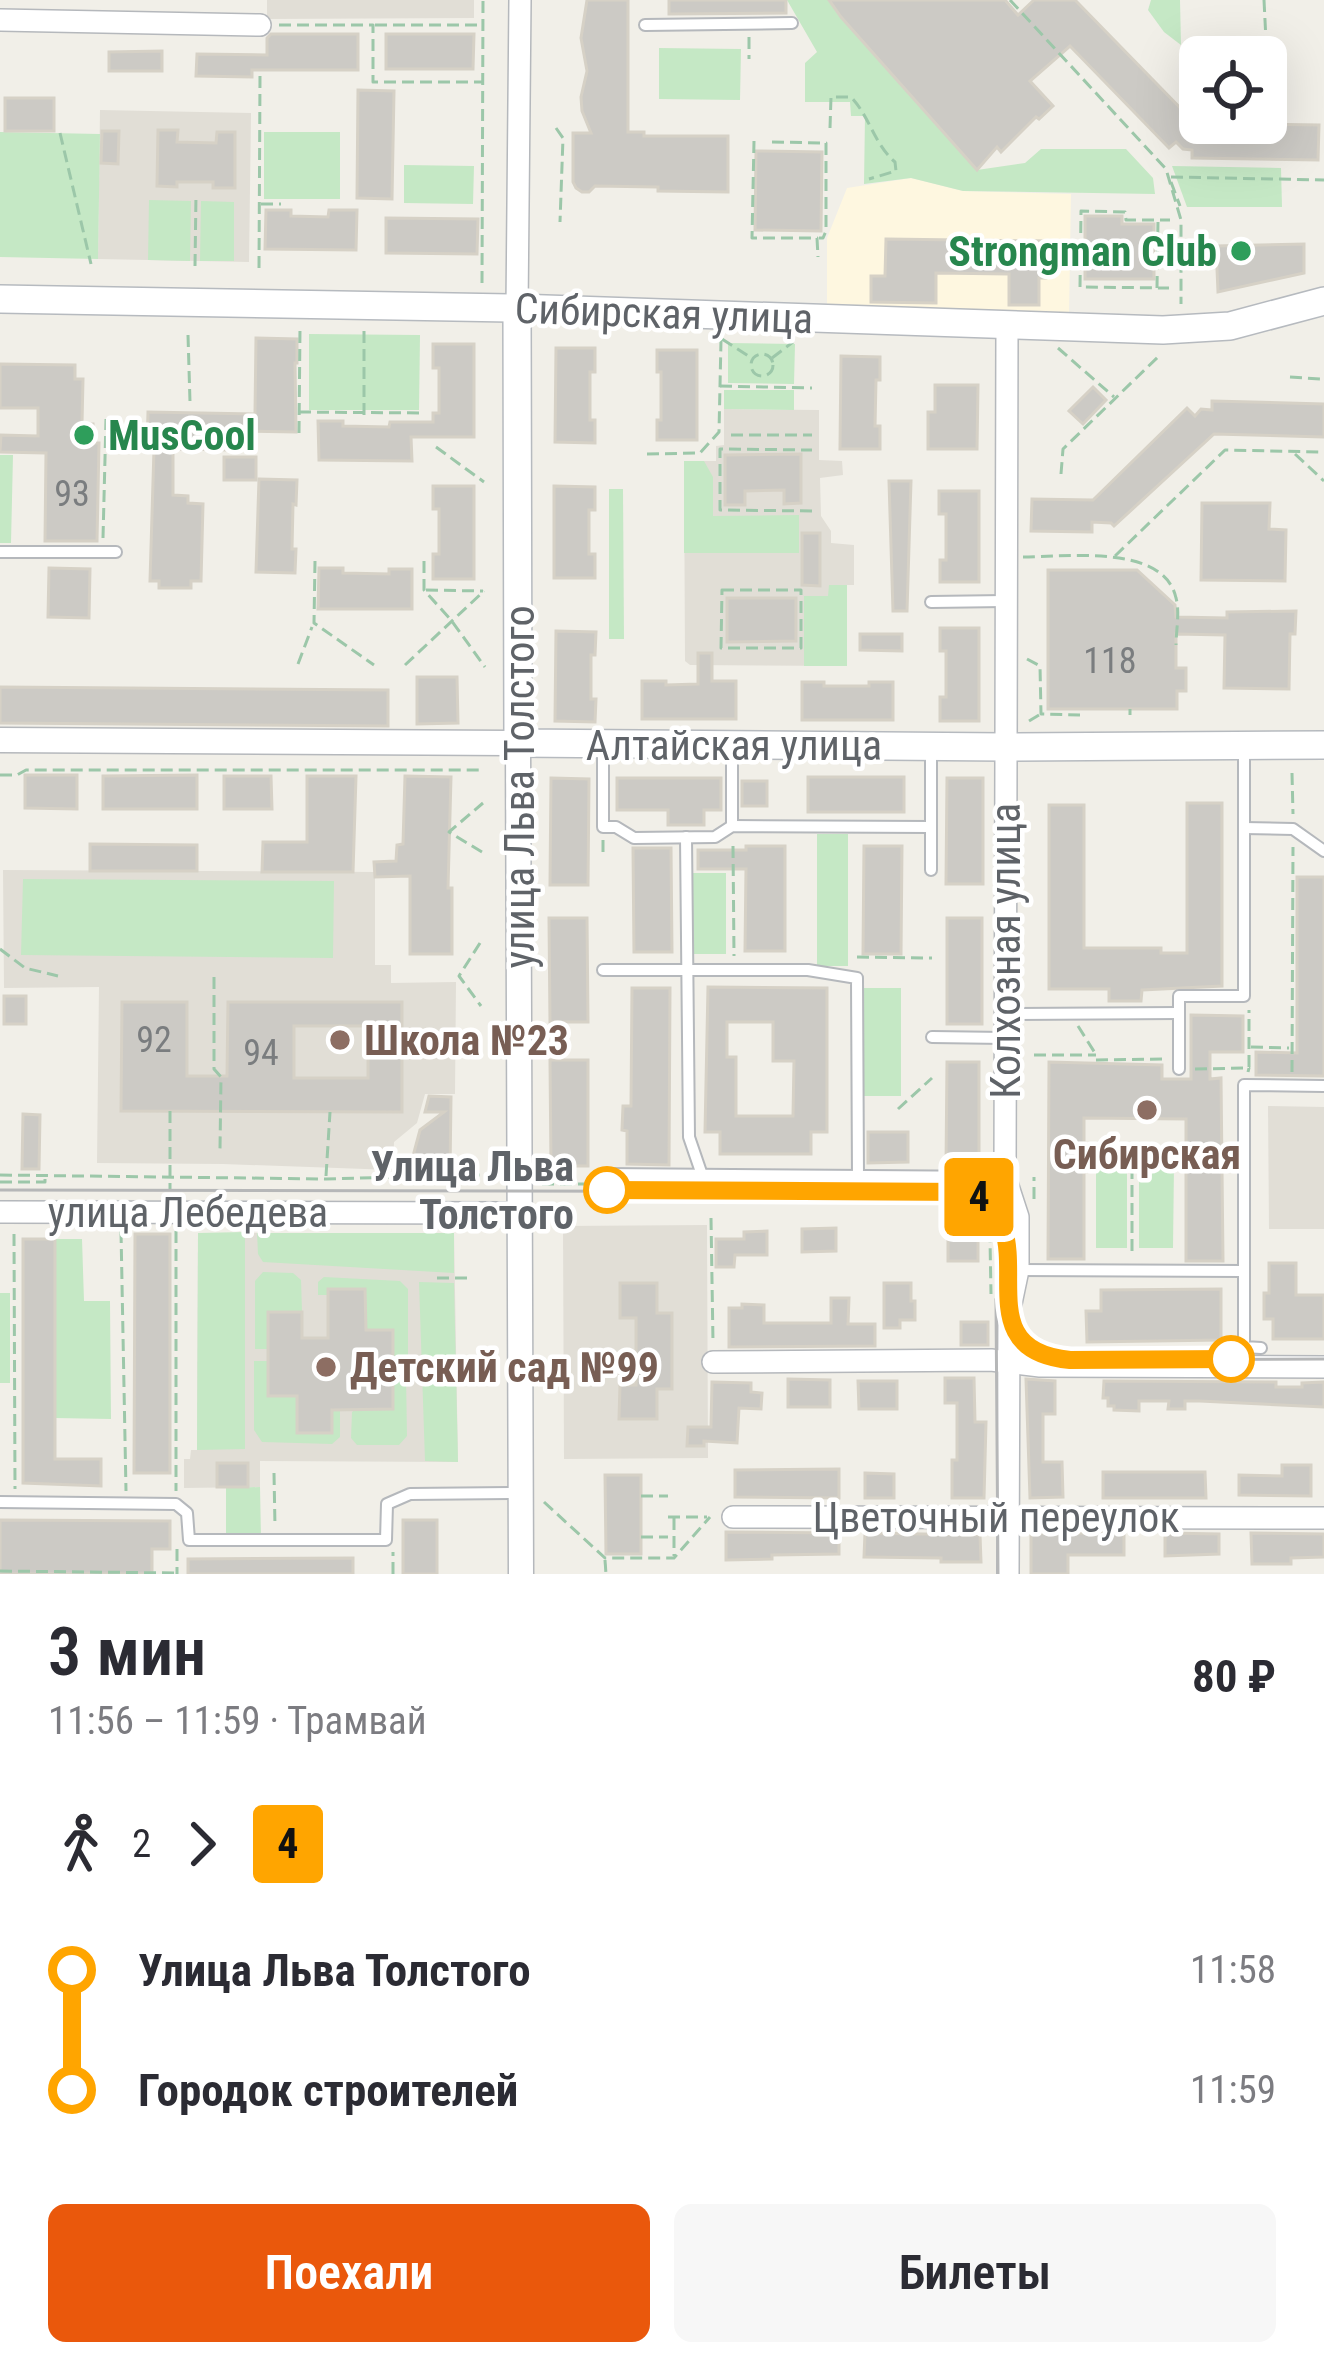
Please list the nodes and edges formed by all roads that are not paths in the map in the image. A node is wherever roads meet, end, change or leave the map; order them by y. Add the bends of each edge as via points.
1 (520, 0) edge
2 (0, 20) edge
3 (792, 23) dead end
4 (260, 25) road end
5 (645, 25) dead end
6 (0, 299) edge
7 (1324, 301) edge
8 (517, 308) junction
9 (1007, 326) junction
10 (0, 552) edge
11 (110, 552) road end
12 (1005, 601) junction
13 (931, 602) dead end
14 (0, 740) edge
15 (518, 743) junction
16 (603, 744) junction
17 (732, 745) junction
18 (1324, 745) edge
19 (1244, 746) junction
20 (931, 747) junction
21 (1005, 747) junction
22 (732, 826) junction
23 (931, 826) junction
24 (1244, 828) junction
25 (686, 837) junction
26 (1324, 851) edge
27 (931, 870) dead end
28 (603, 970) dead end
29 (687, 970) junction
30 (1179, 1013) junction
31 (1005, 1014) junction
32 (932, 1037) dead end
33 (1005, 1038) junction
34 (1179, 1064) road end
35 (1324, 1086) edge
36 (604, 1174) road end
37 (702, 1175) junction
38 (858, 1176) junction
39 (1005, 1177) junction
40 (520, 1213) junction
41 (7, 1221) edge
42 (1018, 1270) junction
43 (1243, 1271) junction
44 (1261, 1348) dead end
45 (713, 1362) road end
46 (1008, 1362) junction
47 (1324, 1367) edge
48 (531, 1497) junction
49 (0, 1502) edge
50 (1006, 1516) junction
51 (721, 1517) road end
52 (1324, 1517) edge
53 (521, 1574) edge
54 (1007, 1574) edge

1 - 8 street, улица Льва Толстого
2 - 4 street
3 - 5 lane
6 - 8 main road, Сибирская улица
7 - 9 main road, Сибирская улица via 1202,329
8 - 9 main road, Сибирская улица
8 - 15 main road, улица Льва Толстого
9 - 12 street, Колхозная улица
10 - 11 lane
12 - 13 lane
12 - 21 street, Колхозная улица
14 - 15 street, Алтайская улица
15 - 16 main road, Алтайская улица
15 - 40 street, улица Льва Толстого
16 - 17 main road, Алтайская улица
16 - 25 lane via 603,826 634,838
17 - 20 main road, Алтайская улица
17 - 22 lane
18 - 19 main road, Алтайская улица
19 - 21 main road, Алтайская улица
19 - 24 lane
20 - 21 main road, Алтайская улица
20 - 23 lane
21 - 31 street, Колхозная улица
22 - 23 lane
22 - 25 lane via 715,837
23 - 27 lane
24 - 26 lane via 1293,829
24 - 30 lane via 1244,996 1179,996
25 - 29 lane
28 - 29 lane
29 - 37 lane via 688,1137
29 - 38 lane via 857,978
30 - 31 lane
30 - 34 lane
31 - 33 street, Колхозная улица
32 - 33 lane
33 - 39 street, Колхозная улица
35 - 43 lane via 1244,1085
36 - 37 lane
37 - 38 lane
38 - 39 lane
39 - 42 street, Колхозная улица via 1018,1217
40 - 41 street, улица Лебедева
40 - 48 street, улица Льва Толстого
42 - 43 lane
42 - 46 street, Колхозная улица
43 - 44 lane via 1244,1347
45 - 46 street
46 - 47 street
46 - 50 street, Колхозная улица
48 - 49 lane via 410,1494 387,1504 386,1540 189,1540 188,1513 176,1504
48 - 53 street, улица Льва Толстого
50 - 51 street, Цветочный переулок
50 - 52 street, Цветочный переулок
50 - 54 street, Колхозная улица

